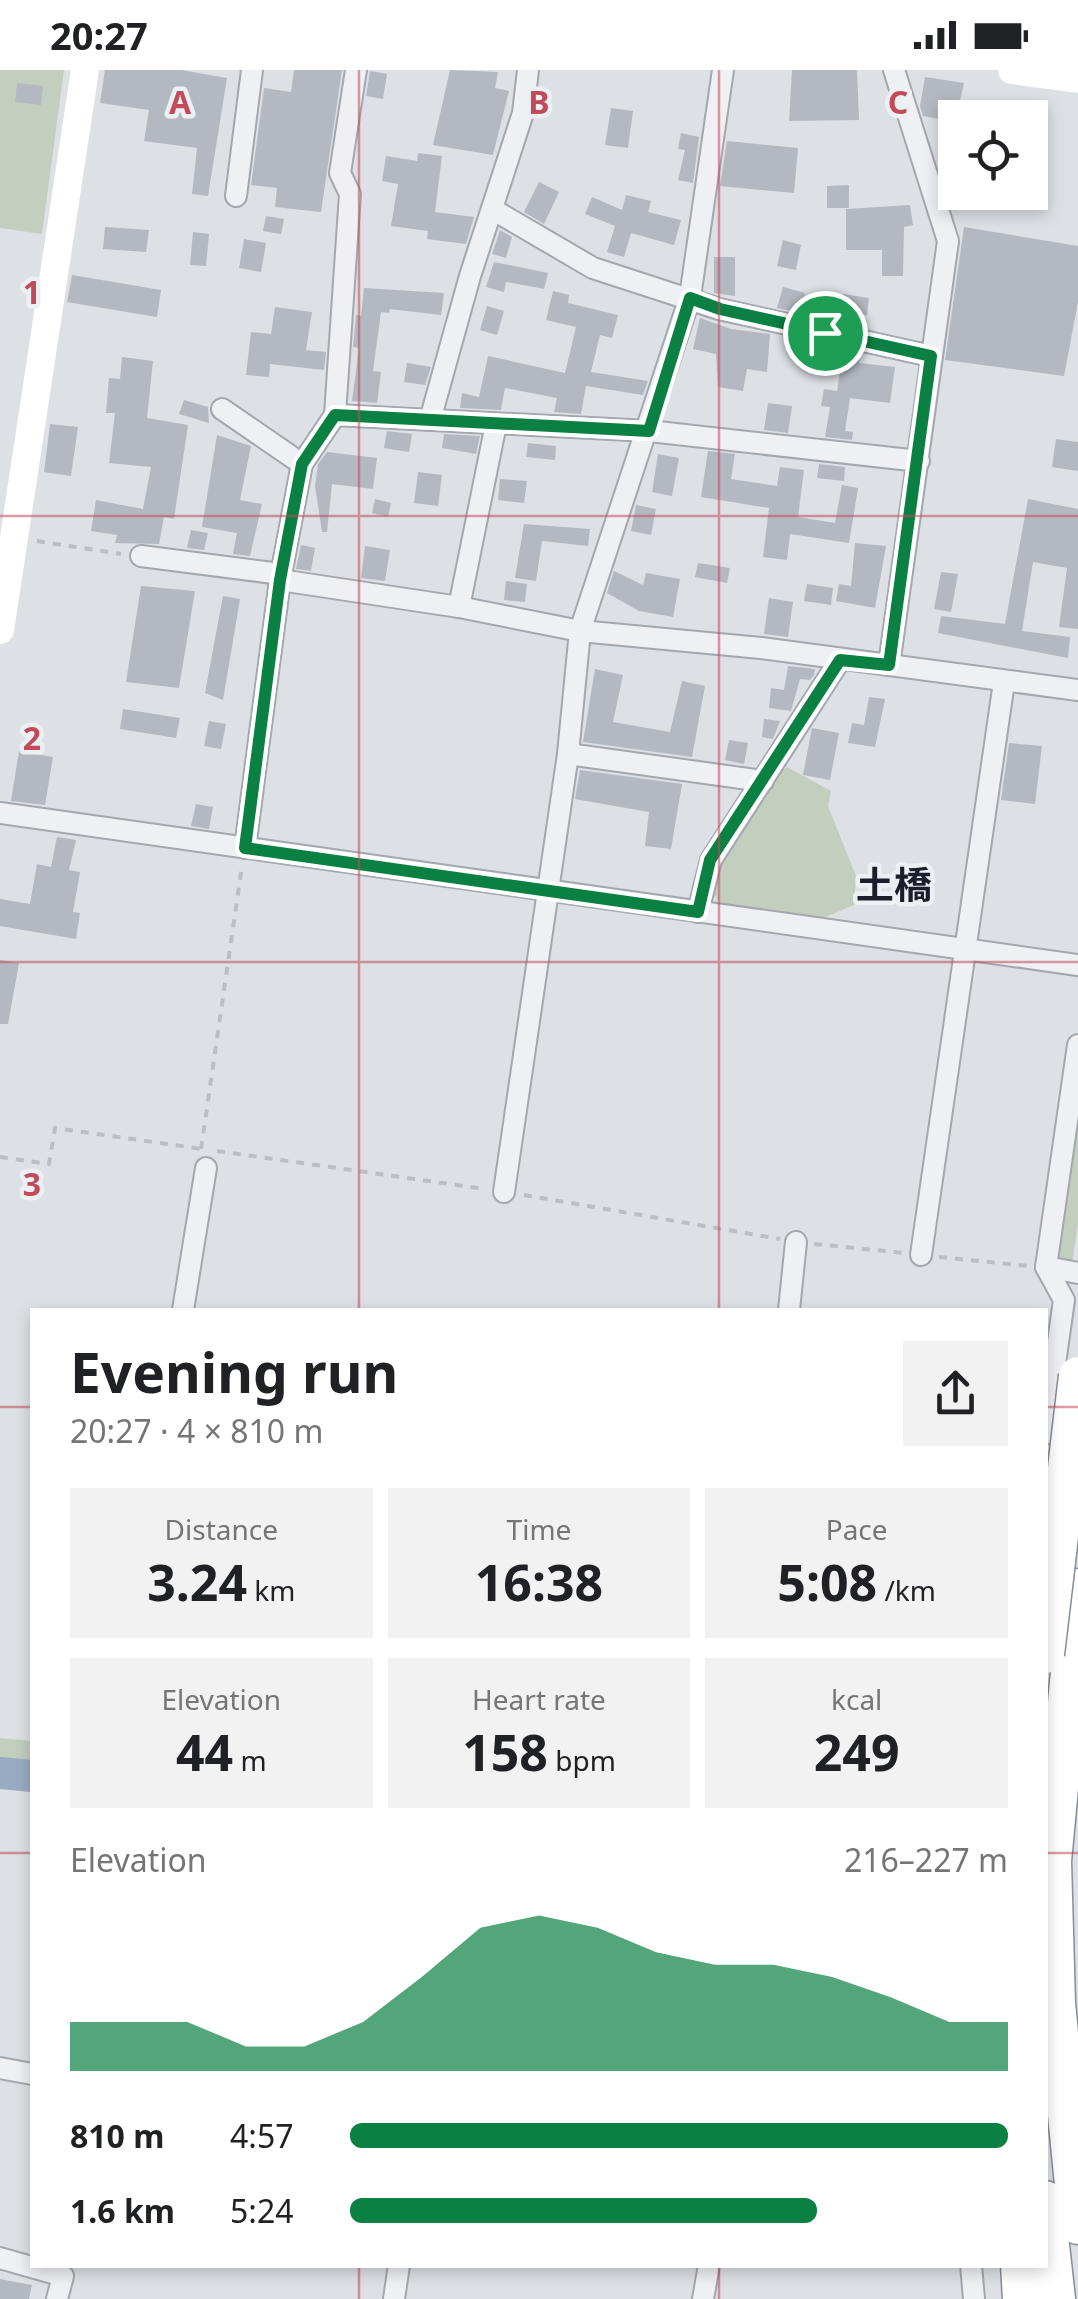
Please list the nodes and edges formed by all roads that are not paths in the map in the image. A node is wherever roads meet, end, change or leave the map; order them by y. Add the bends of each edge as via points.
1 (85, 70) edge
2 (252, 70) edge
3 (356, 70) edge
4 (528, 70) edge
5 (724, 70) edge
6 (894, 70) edge
7 (1012, 70) edge
8 (1078, 80) edge
9 (236, 196) dead end
10 (492, 209) junction
11 (690, 298) junction
12 (931, 356) junction
13 (222, 409) dead end
14 (335, 415) junction
15 (430, 420) junction
16 (496, 424) junction
17 (649, 431) junction
18 (919, 461) junction
19 (302, 464) junction
20 (7, 537) edge
21 (141, 556) road end
22 (280, 577) junction
23 (459, 607) junction
24 (0, 630) edge
25 (580, 631) junction
26 (840, 660) junction
27 (889, 665) junction
28 (1004, 682) junction
29 (1078, 690) edge
30 (568, 754) junction
31 (763, 781) junction
32 (0, 813) edge
33 (245, 848) junction
34 (549, 891) junction
35 (698, 912) junction
36 (964, 950) junction
37 (1078, 965) edge
38 (1078, 1045) edge
39 (203, 1158) road end
40 (504, 1192) dead end
41 (796, 1242) dead end
42 (920, 1255) dead end
43 (1046, 1268) junction
44 (1078, 1273) edge
45 (183, 1308) edge
46 (789, 1308) edge
47 (1078, 1376) edge
48 (1048, 1413) edge
49 (1078, 1588) edge
50 (1048, 1629) edge
51 (1063, 1959) junction
52 (1078, 2048) edge
53 (0, 2068) edge
54 (30, 2074) edge
55 (1078, 2225) edge
56 (1048, 2227) edge
57 (0, 2258) edge
58 (30, 2264) edge
59 (45, 2268) edge
60 (399, 2268) edge
61 (708, 2268) edge
62 (971, 2268) edge
63 (1020, 2268) edge
64 (57, 2299) edge
65 (394, 2299) edge
66 (703, 2299) edge
67 (974, 2299) edge
68 (1022, 2299) edge
69 (1056, 2299) edge

1 - 20 street
2 - 9 street
3 - 14 street via 340,173 350,194
4 - 10 street via 523,114
5 - 11 street
6 - 12 street via 948,240
7 - 8 street
10 - 11 street via 593,268
10 - 15 street
11 - 12 street
11 - 17 street
12 - 18 street
13 - 19 street
14 - 15 street
14 - 19 street
15 - 16 street
16 - 17 street
16 - 23 street
17 - 18 street
17 - 25 street
18 - 27 street
19 - 22 street
20 - 24 street
21 - 22 street
22 - 23 street
22 - 33 street
23 - 25 street
25 - 26 street
25 - 30 street
26 - 27 street
26 - 31 street
27 - 28 street
28 - 29 street
28 - 36 street
30 - 31 street
30 - 34 street
31 - 35 street via 710,860
32 - 33 street
33 - 34 street
34 - 35 street
34 - 40 street
35 - 36 street
36 - 37 street
36 - 42 street
38 - 43 street
39 - 45 street
41 - 46 street
43 - 44 street
43 - 48 street via 1064,1300
47 - 50 highway, bridge
49 - 51 highway via 1060,1771
51 - 52 highway
51 - 55 highway
53 - 54 street
56 - 69 highway
57 - 58 street
59 - 64 street via 64,2276
60 - 65 street
61 - 66 street
62 - 67 street
63 - 68 highway

